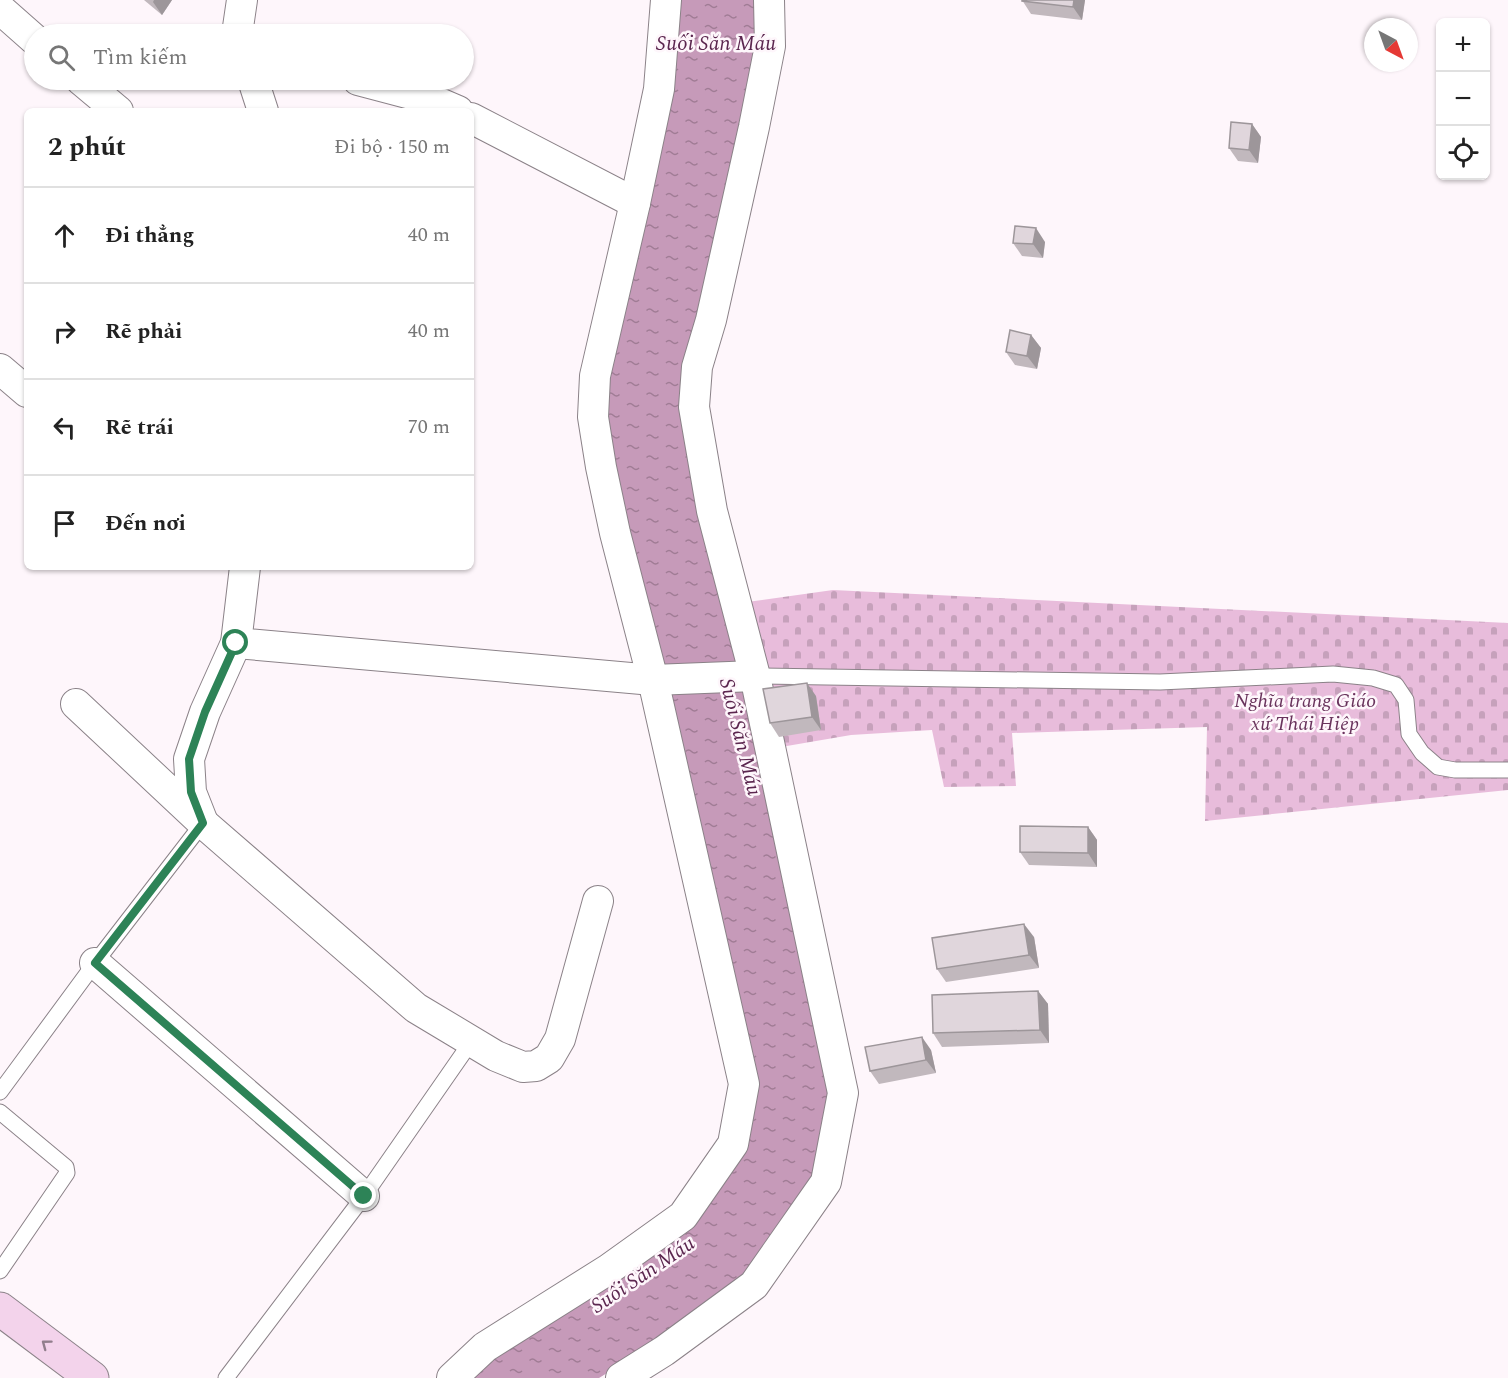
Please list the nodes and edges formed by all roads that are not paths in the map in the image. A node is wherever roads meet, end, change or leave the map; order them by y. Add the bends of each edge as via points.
1 (242, 0) edge
2 (666, 0) edge
3 (769, 0) edge
4 (0, 9) edge
5 (238, 24) edge
6 (24, 30) edge
7 (93, 90) edge
8 (256, 90) edge
9 (396, 90) edge
10 (114, 108) edge
11 (262, 108) edge
12 (451, 108) edge
13 (474, 120) edge
14 (635, 202) junction
15 (0, 369) edge
16 (24, 389) edge
17 (245, 570) edge
18 (236, 643) junction
19 (755, 676) junction
20 (653, 680) junction
21 (76, 704) dead end
22 (1508, 770) edge
23 (203, 823) junction
24 (598, 901) dead end
25 (95, 963) junction
26 (471, 1042) junction
27 (0, 1092) edge
28 (0, 1112) edge
29 (364, 1196) junction
30 (0, 1271) edge
31 (0, 1309) edge
32 (92, 1378) edge
33 (226, 1378) edge
34 (452, 1378) edge
35 (621, 1378) edge

1 - 5 street
2 - 14 street via 659,89
3 - 19 street via 770,46 721,275 697,367 694,407 712,511
4 - 6 street
7 - 10 street
8 - 11 street
9 - 12 street
13 - 14 street
14 - 20 street via 595,376 593,417 615,533
15 - 16 street
17 - 18 street
18 - 20 street
18 - 23 street via 189,759 191,792
19 - 20 street
19 - 22 lane via 1160,682 1355,675 1396,685 1406,700 1409,734 1438,767
19 - 35 street via 843,1093 826,1182 754,1285
20 - 34 street via 744,1084 733,1144 683,1216 609,1269 485,1347
21 - 23 street
23 - 25 lane
23 - 26 street via 416,1008
24 - 26 street via 560,1039 549,1058 523,1068
25 - 27 lane
25 - 29 street
26 - 29 lane
28 - 30 lane via 66,1167 67,1173
29 - 33 lane
32 -> 31 main road

